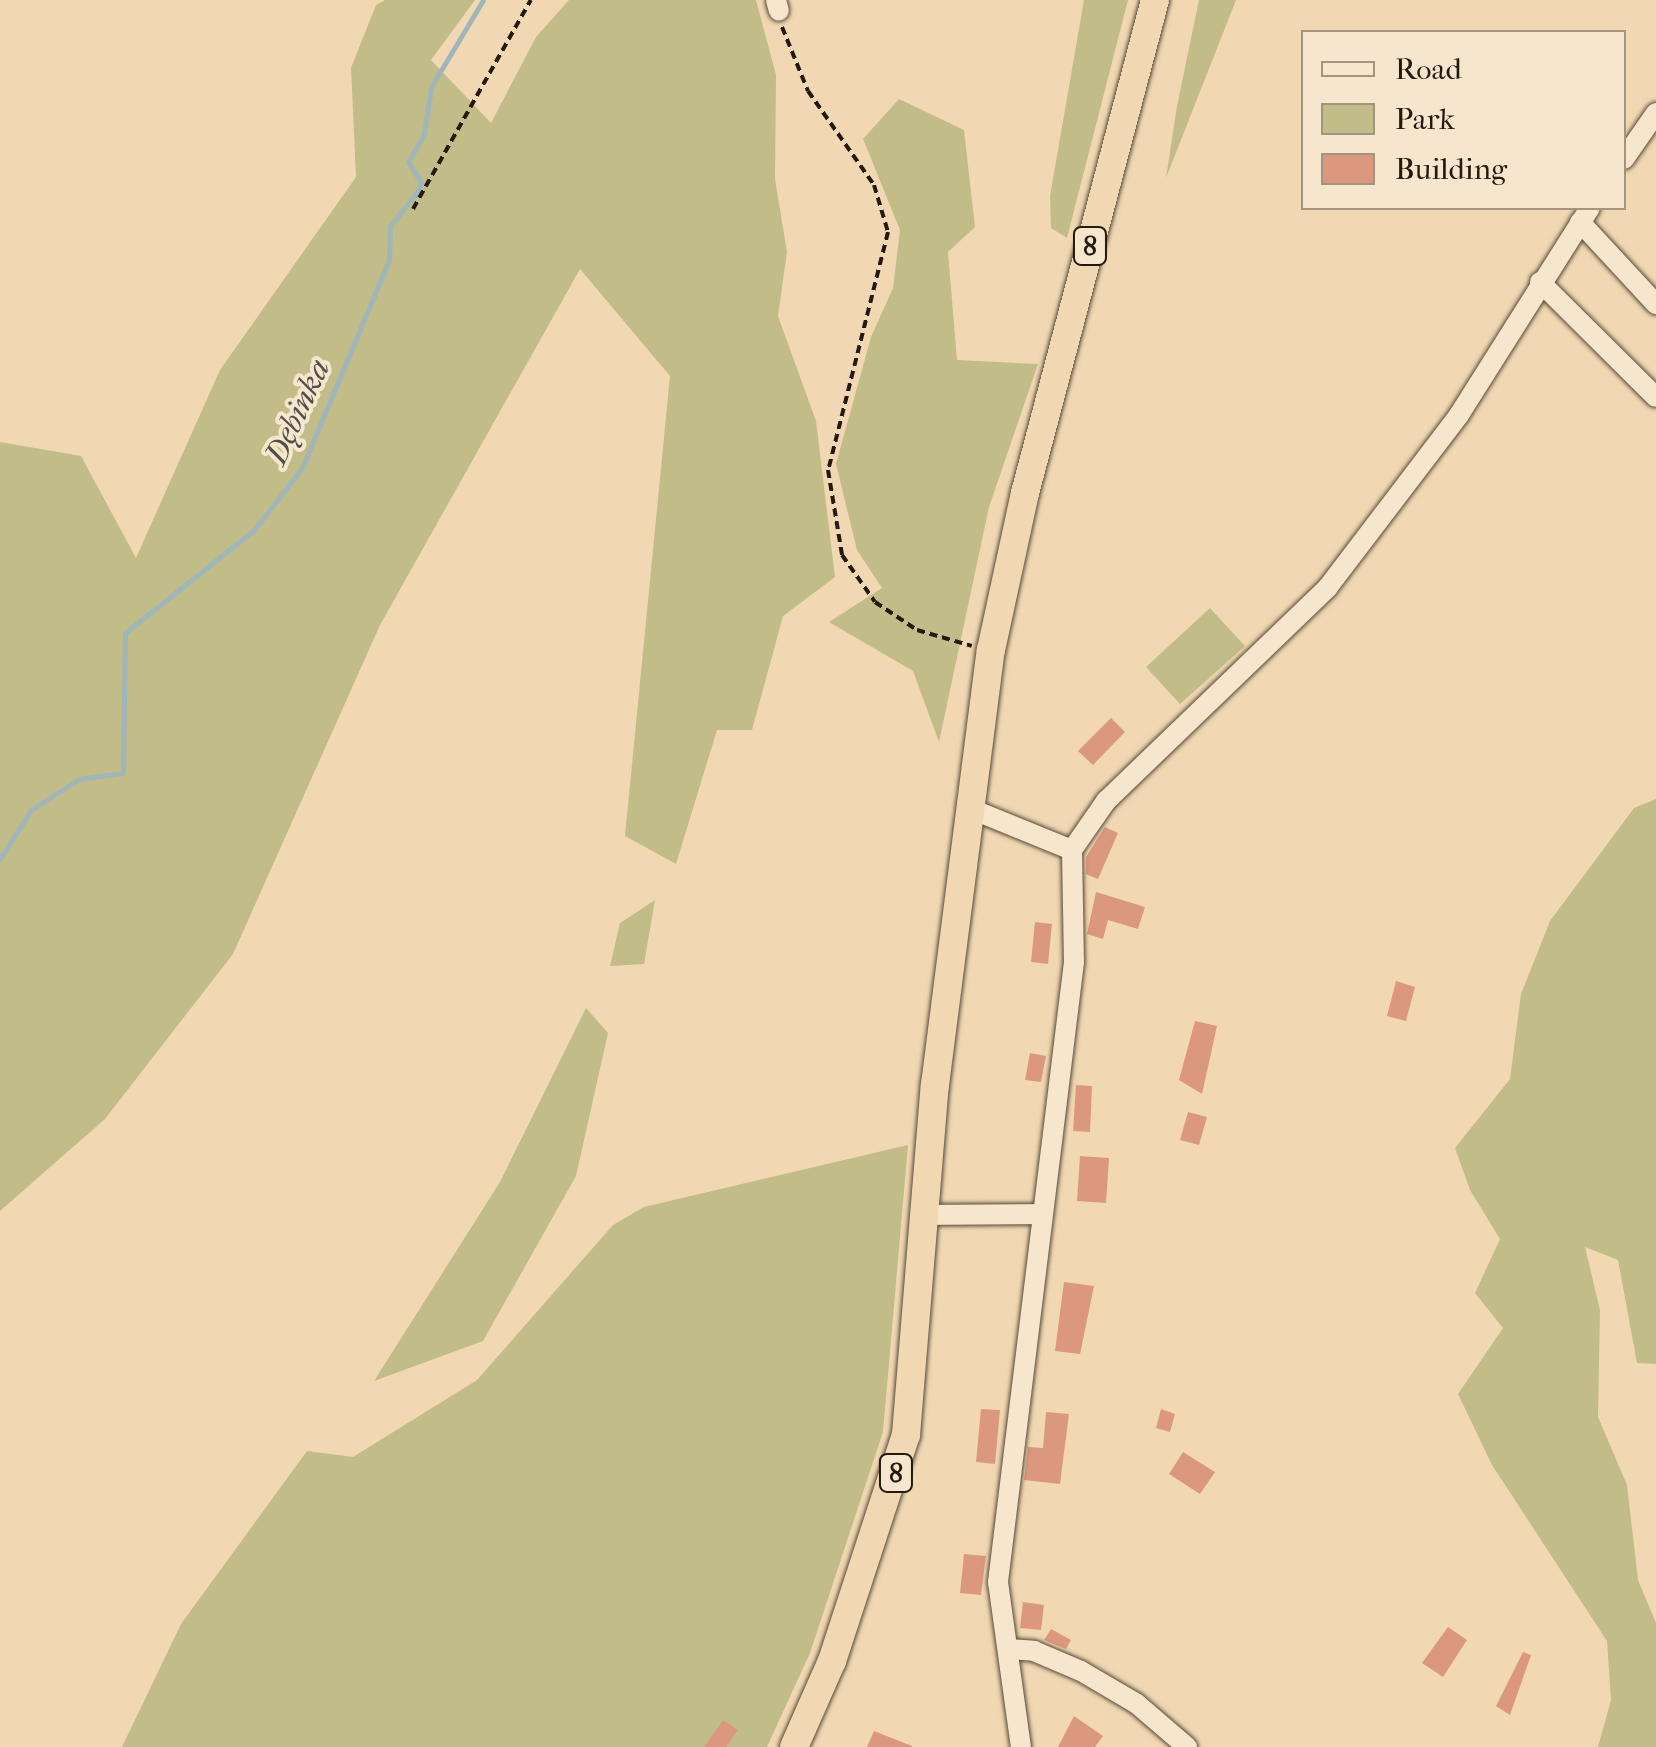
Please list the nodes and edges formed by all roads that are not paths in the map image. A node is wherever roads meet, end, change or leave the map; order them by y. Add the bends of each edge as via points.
1 (1155, 0) edge
2 (1656, 113) edge
3 (1626, 156) edge
4 (1585, 215) edge
5 (1540, 282) junction
6 (1656, 304) edge
7 (1656, 397) edge
8 (969, 808) junction
9 (1072, 850) junction
10 (1039, 1214) junction
11 (925, 1215) junction
12 (1008, 1650) junction
13 (794, 1747) edge
14 (1021, 1747) edge
15 (1187, 1747) edge

1 - 8 highway, 8 via 1025,492 991,650
2 - 3 street
4 - 5 street
4 - 6 street
5 - 7 street
5 - 9 street via 1459,415 1328,587 1106,802
8 - 9 street
8 - 11 highway, 8
9 - 10 street via 1074,962
10 - 11 street
10 - 12 street via 998,1582
11 - 13 highway, 8 via 906,1435 838,1644
12 - 14 street
12 - 15 street via 1034,1651 1081,1672 1136,1704

